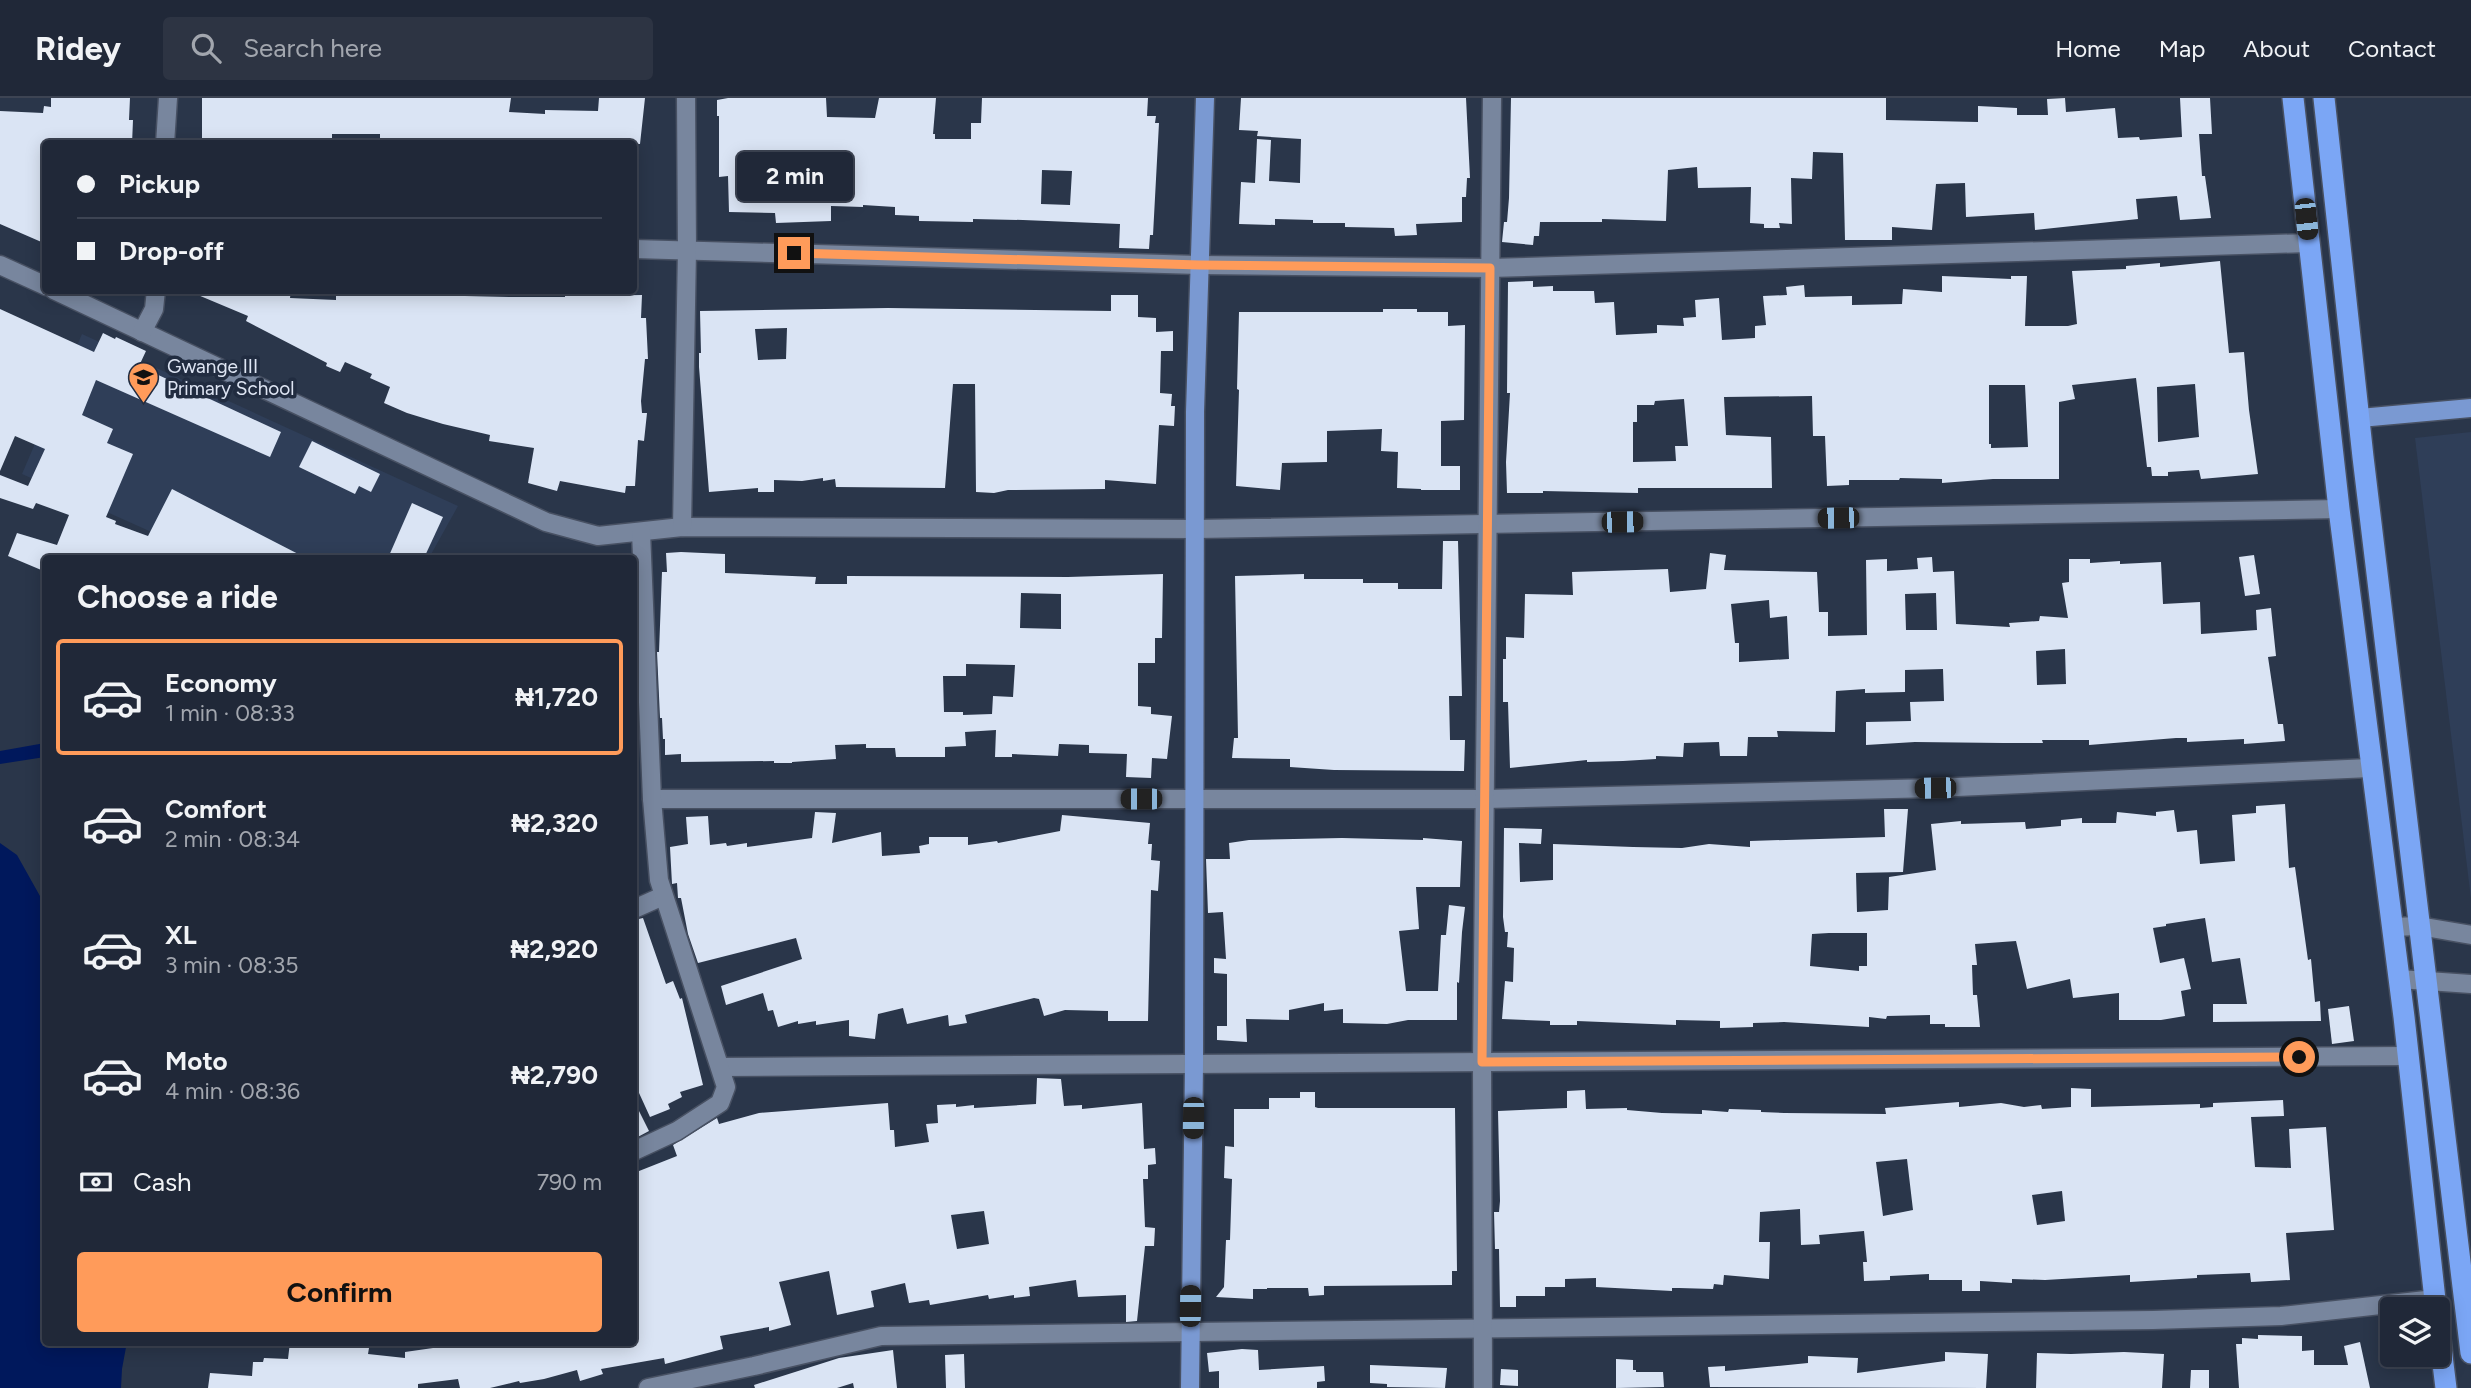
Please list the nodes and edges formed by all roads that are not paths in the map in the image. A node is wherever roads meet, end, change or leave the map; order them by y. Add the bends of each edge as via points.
1 (168, 98) edge
2 (686, 98) edge
3 (1205, 98) edge
4 (1492, 98) edge
5 (2293, 98) edge
6 (2324, 98) edge
7 (165, 140) edge
8 (2308, 243) junction
9 (637, 249) edge
10 (687, 250) junction
11 (0, 265) edge
12 (1199, 265) junction
13 (1490, 268) junction
14 (42, 284) edge
15 (62, 294) edge
16 (156, 294) edge
17 (142, 332) junction
18 (2471, 408) edge
19 (2360, 418) junction
20 (2339, 509) junction
21 (1488, 524) junction
22 (682, 527) junction
23 (1196, 529) junction
24 (640, 532) junction
25 (2370, 768) junction
26 (642, 775) edge
27 (652, 799) junction
28 (1195, 799) junction
29 (1486, 799) junction
30 (663, 896) junction
31 (637, 908) edge
32 (2419, 926) junction
33 (2392, 927) junction
34 (2471, 935) edge
35 (2399, 979) junction
36 (2427, 979) junction
37 (2471, 984) edge
38 (2407, 1056) junction
39 (1482, 1062) junction
40 (1194, 1064) junction
41 (720, 1067) junction
42 (637, 1150) edge
43 (2434, 1297) edge
44 (2380, 1308) edge
45 (1483, 1327) junction
46 (1190, 1333) junction
47 (2471, 1353) edge
48 (2443, 1367) edge
49 (648, 1388) edge
50 (1190, 1388) edge
51 (1483, 1388) edge
52 (2446, 1388) edge

1 - 7 street
2 - 10 street
3 - 12 main road
4 - 13 street
5 - 8 highway
6 - 19 highway
8 - 13 street
8 - 20 highway
9 - 10 street
10 - 12 street
10 - 22 street
11 - 14 street
12 - 13 street
12 - 23 main road
13 - 21 street
15 - 17 street
16 - 17 street via 154,309
17 - 24 street via 546,522 598,536
18 - 19 main road
19 - 32 highway
20 - 21 street
20 - 25 highway
21 - 23 street
21 - 29 street
22 - 23 street
22 - 24 street
23 - 28 main road
24 - 26 street
25 - 29 street via 1935,788
25 - 33 highway
26 - 27 street
27 - 28 street
27 - 30 street
28 - 29 street
28 - 40 main road
29 - 39 street
30 - 31 street
30 - 41 street
32 - 33 street
32 - 34 street
32 - 36 highway
33 - 35 highway
35 - 36 street
35 - 38 highway
36 - 37 street
36 - 47 highway
38 - 39 street
38 - 43 highway
39 - 40 street
39 - 45 street
40 - 41 street
40 - 46 main road
41 - 42 street via 726,1087 720,1102
44 - 45 street via 2153,1320
45 - 46 street
45 - 51 street
46 - 49 street via 881,1336
46 - 50 main road
48 - 52 highway

